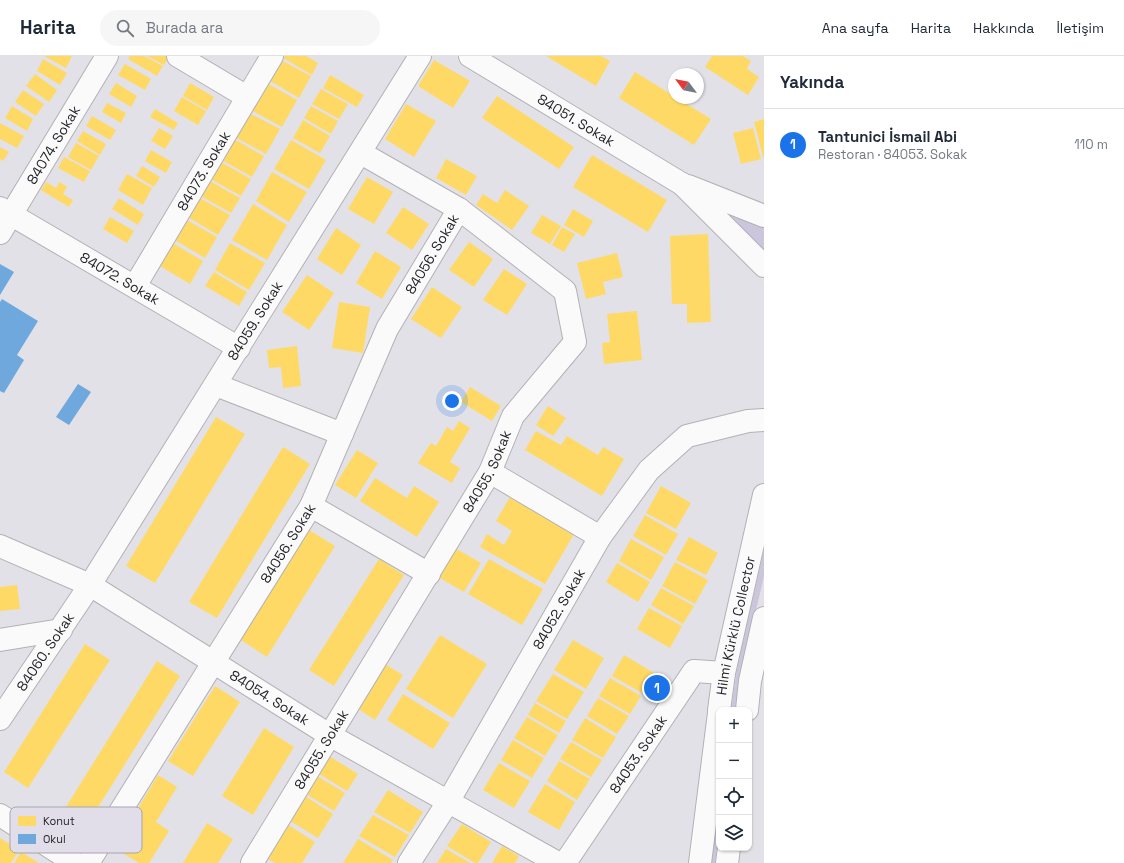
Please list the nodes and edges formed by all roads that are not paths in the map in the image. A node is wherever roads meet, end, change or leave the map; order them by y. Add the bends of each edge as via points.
1 (107, 56) edge
2 (178, 56) edge
3 (272, 56) edge
4 (420, 56) edge
5 (470, 56) edge
6 (247, 97) junction
7 (361, 153) junction
8 (682, 184) junction
9 (459, 209) junction
10 (6, 212) edge
11 (764, 216) edge
12 (0, 233) edge
13 (764, 266) edge
14 (135, 286) junction
15 (239, 348) junction
16 (216, 385) junction
17 (764, 420) edge
18 (342, 434) junction
19 (490, 472) junction
20 (764, 495) edge
21 (311, 506) junction
22 (600, 537) junction
23 (0, 546) edge
24 (429, 574) junction
25 (90, 585) junction
26 (764, 618) edge
27 (61, 630) junction
28 (0, 640) edge
29 (212, 662) junction
30 (724, 673) junction
31 (719, 707) edge
32 (747, 707) edge
33 (0, 719) edge
34 (331, 736) junction
35 (716, 737) edge
36 (448, 802) junction
37 (123, 807) edge
38 (0, 815) edge
39 (10, 821) edge
40 (729, 851) edge
41 (59, 853) edge
42 (94, 853) edge
43 (75, 863) edge
44 (88, 863) edge
45 (252, 863) edge
46 (409, 863) edge
47 (558, 863) edge
48 (565, 863) edge
49 (700, 863) edge
50 (727, 863) edge

1 - 10 street, 84074. Sokak
2 - 6 street
3 - 6 street, 84073. Sokak
4 - 7 street, 84059. Sokak
5 - 8 street, 84051. Sokak
6 - 14 street, 84073. Sokak
7 - 9 street, 84055. Sokak
7 - 15 street, 84059. Sokak
8 - 11 street
8 - 13 street
9 - 18 street, 84056. Sokak via 387,329
9 - 19 street, 84055. Sokak via 565,291 575,342 513,416
10 - 12 street, 84074. Sokak
10 - 14 street, 84072. Sokak
14 - 15 street, 84072. Sokak
15 - 16 street, 84059. Sokak
16 - 18 street
16 - 25 street, 84059. Sokak
17 - 22 street, 84052. Sokak via 748,421 687,436 649,470
18 - 21 street, 84056. Sokak
19 - 22 street
19 - 24 street, 84055. Sokak
20 - 30 street, Hilmi Kürklü Collector
21 - 24 street
21 - 29 street, 84056. Sokak
22 - 36 street, 84052. Sokak
23 - 25 street, 84054. Sokak
24 - 34 street, 84055. Sokak
25 - 27 street, 84060. Sokak
25 - 29 street, 84054. Sokak
26 - 32 street, Hilmi Kürklü Collector via 750,681
27 - 28 street
27 - 33 street, 84060. Sokak
29 - 34 street, 84054. Sokak
29 - 37 street, 84056. Sokak
30 - 31 street, Hilmi Kürklü Collector
30 - 48 street, 84053. Sokak via 694,671
34 - 36 street, 84054. Sokak
34 - 45 street, 84055. Sokak
35 - 49 street, Hilmi Kürklü Collector
36 - 46 street, 84052. Sokak
36 - 47 street, 84054. Sokak
38 - 39 street
40 - 50 street
41 - 43 street
42 - 44 street, 84056. Sokak

